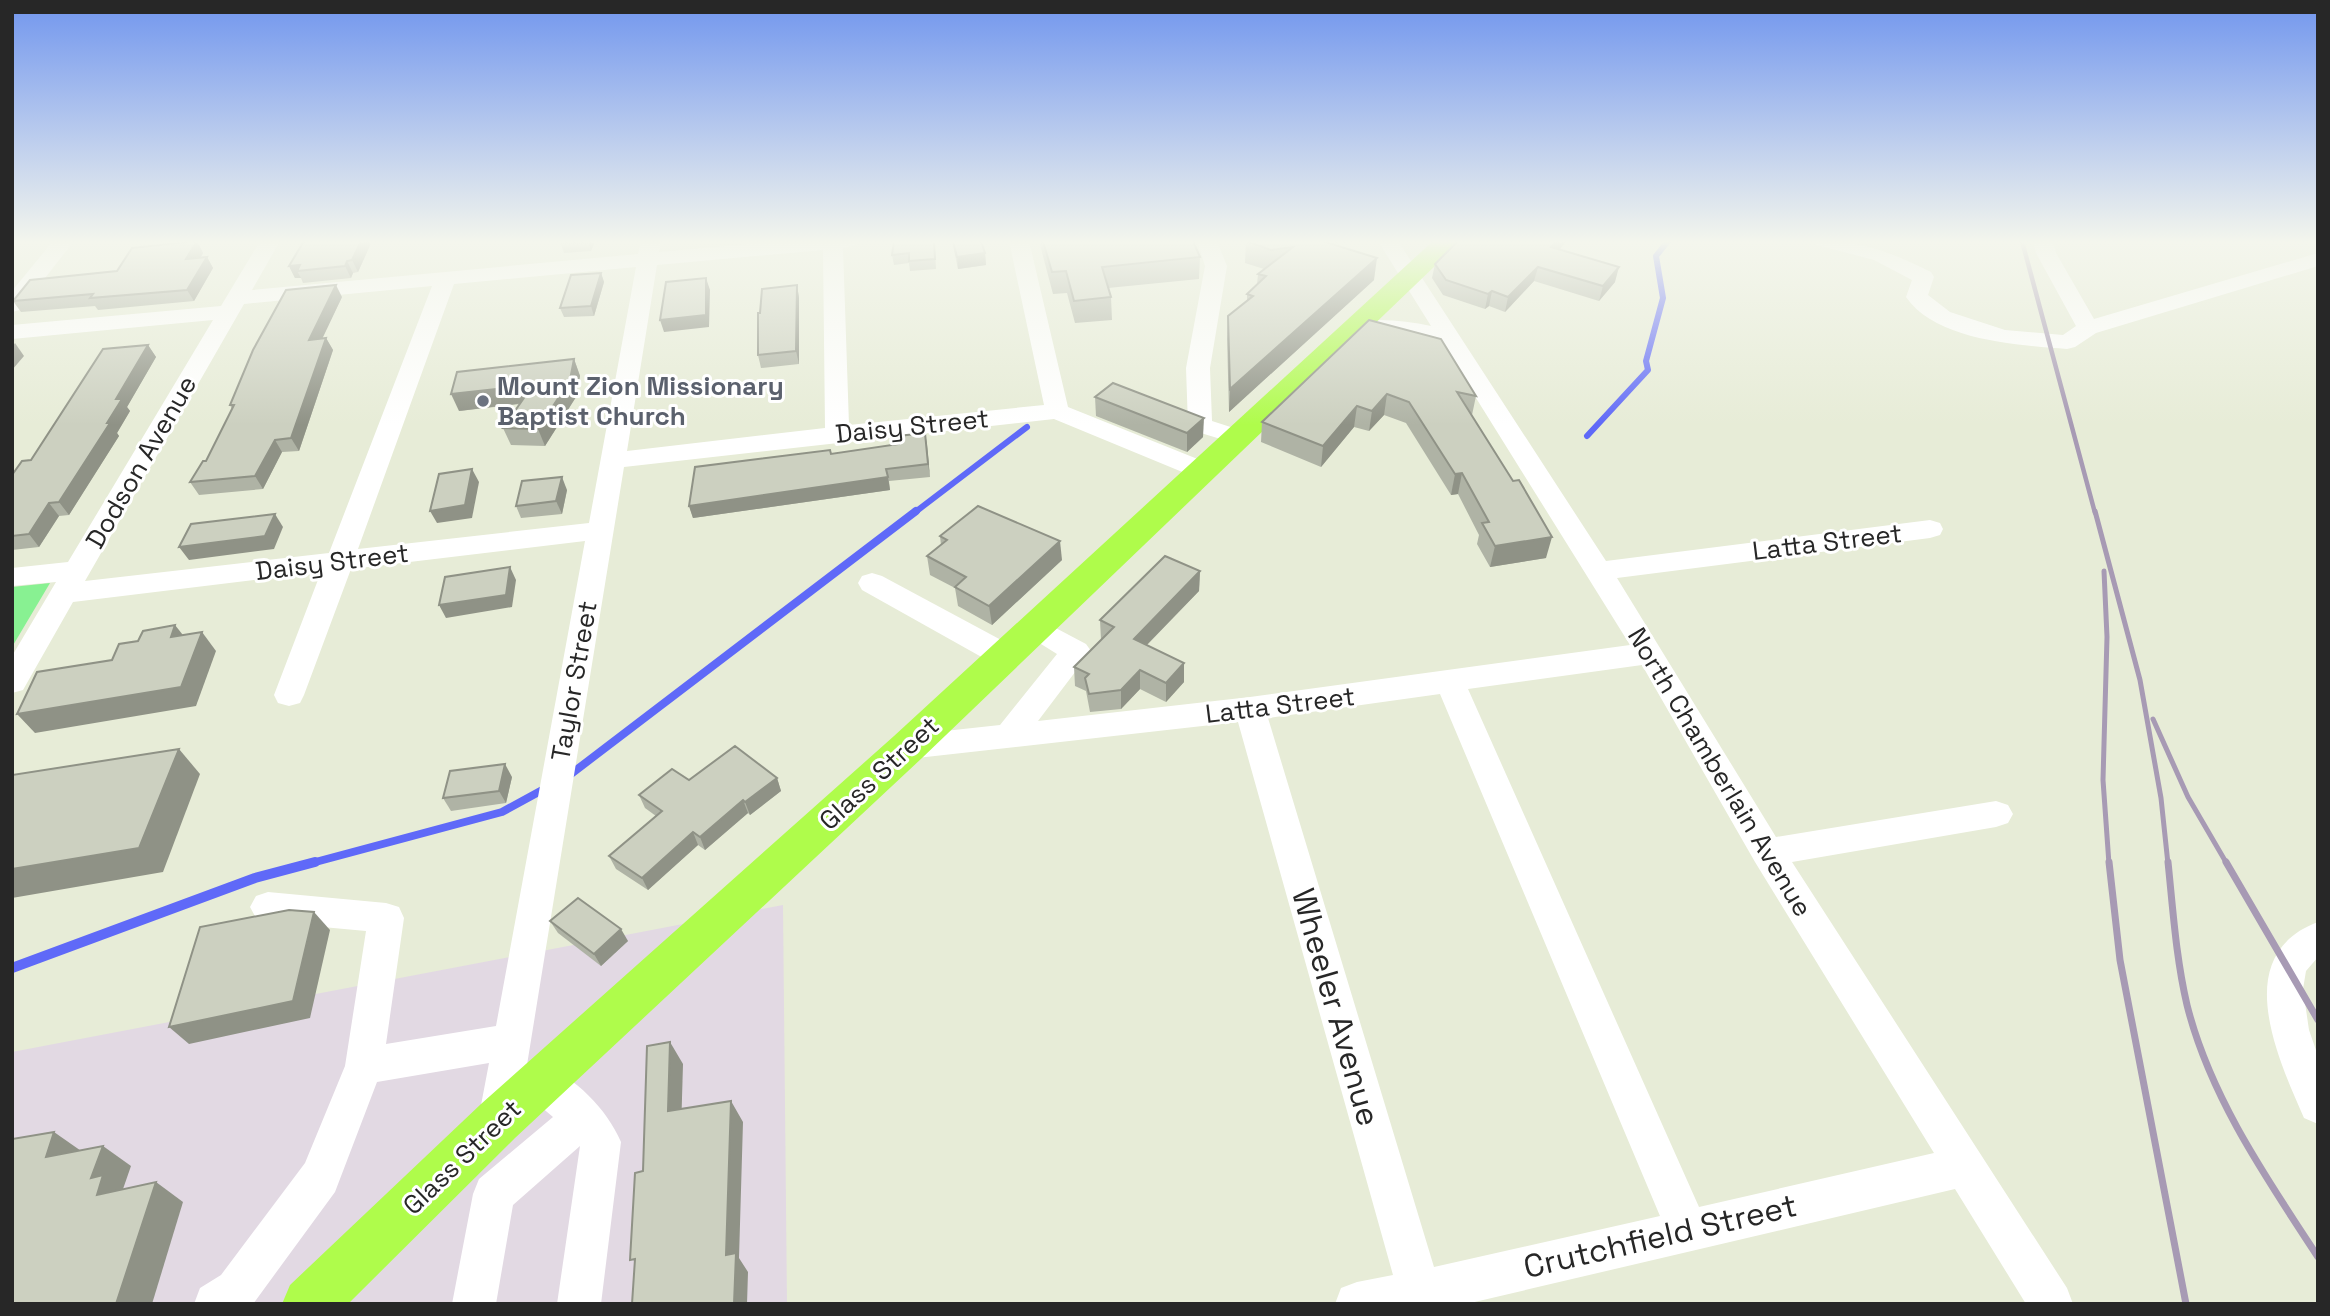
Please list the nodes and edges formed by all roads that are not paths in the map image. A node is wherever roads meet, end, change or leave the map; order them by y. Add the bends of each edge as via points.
1 (234, 302) edge
2 (253, 302) edge
3 (437, 302) edge
4 (640, 302) edge
5 (833, 302) edge
6 (1032, 302) edge
7 (1210, 302) edge
8 (1383, 302) edge
9 (1426, 302) edge
10 (1924, 302) edge
11 (2074, 302) edge
12 (2163, 302) edge
13 (232, 305) junction
14 (2088, 328) junction
15 (1353, 330) junction
16 (12, 332) edge
17 (1450, 340) junction
18 (1057, 411) junction
19 (837, 434) junction
20 (1237, 437) junction
21 (612, 461) junction
22 (1201, 470) junction
23 (1930, 528) dead end
24 (600, 530) junction
25 (340, 561) junction
26 (78, 569) junction
27 (1598, 571) junction
28 (12, 577) edge
29 (872, 583) dead end
30 (64, 593) junction
31 (1035, 627) junction
32 (1650, 653) junction
33 (1005, 656) junction
34 (12, 682) edge
35 (1450, 682) junction
36 (289, 695) dead end
37 (1250, 709) junction
38 (1008, 737) junction
39 (908, 747) junction
40 (1996, 814) dead end
41 (1768, 852) junction
42 (268, 908) dead end
43 (2318, 938) edge
44 (512, 1041) junction
45 (364, 1066) junction
46 (541, 1082) junction
47 (2318, 1105) edge
48 (583, 1117) junction
49 (498, 1121) junction
50 (1963, 1167) junction
51 (1686, 1229) junction
52 (1421, 1297) edge
53 (235, 1299) edge
54 (309, 1304) edge
55 (474, 1304) edge
56 (579, 1304) edge
57 (1357, 1304) edge
58 (2050, 1304) edge

1 - 13 street, Dodson Avenue
2 - 13 street
3 - 25 street
4 - 21 street, Taylor Street
5 - 19 street
6 - 18 street
7 - 20 street via 1198,368 1200,425
8 - 15 main road, Glass Street
9 - 17 street, North Chamberlain Avenue
10 - 14 street via 1942,317 2002,337 2067,342
11 - 14 street
12 - 14 street
13 - 16 street
13 - 26 street, Dodson Avenue
15 - 17 street via 1385,325
15 - 20 main road, Glass Street
17 - 27 street, North Chamberlain Avenue
18 - 19 street, Daisy Street
18 - 22 street, Daisy Street
19 - 21 street, Daisy Street
20 - 22 main road, Glass Street
21 - 24 street, Taylor Street
22 - 31 main road, Glass Street
23 - 27 street, Latta Street
24 - 25 street, Daisy Street
24 - 44 street, Taylor Street
25 - 30 street, Daisy Street
25 - 36 street
26 - 28 street
26 - 30 street, Dodson Avenue
27 - 32 street, North Chamberlain Avenue
29 - 33 street
30 - 34 street, Dodson Avenue
31 - 33 main road, Glass Street
31 - 38 street via 1076,651
32 - 35 street, Latta Street
32 - 41 street, North Chamberlain Avenue
33 - 39 main road, Glass Street
35 - 37 street, Latta Street
35 - 51 street
37 - 38 street, Latta Street
37 - 52 street, Wheeler Avenue
38 - 39 street, Latta Street
39 - 46 main road, Glass Street
40 - 41 street
41 - 50 street, North Chamberlain Avenue
42 - 45 street via 386,918
43 - 47 street via 2296,952 2288,970 2285,1015
44 - 45 street
44 - 49 street, Taylor Street
45 - 53 street via 320,1177
46 - 48 street
46 - 49 main road, Glass Street
48 - 55 street via 494,1194
48 - 56 street via 601,1142
49 - 54 main road, Glass Street
50 - 51 street, Crutchfield Street
50 - 58 street, North Chamberlain Avenue
51 - 52 street, Crutchfield Street via 1449,1286
52 - 57 street, Crutchfield Street

